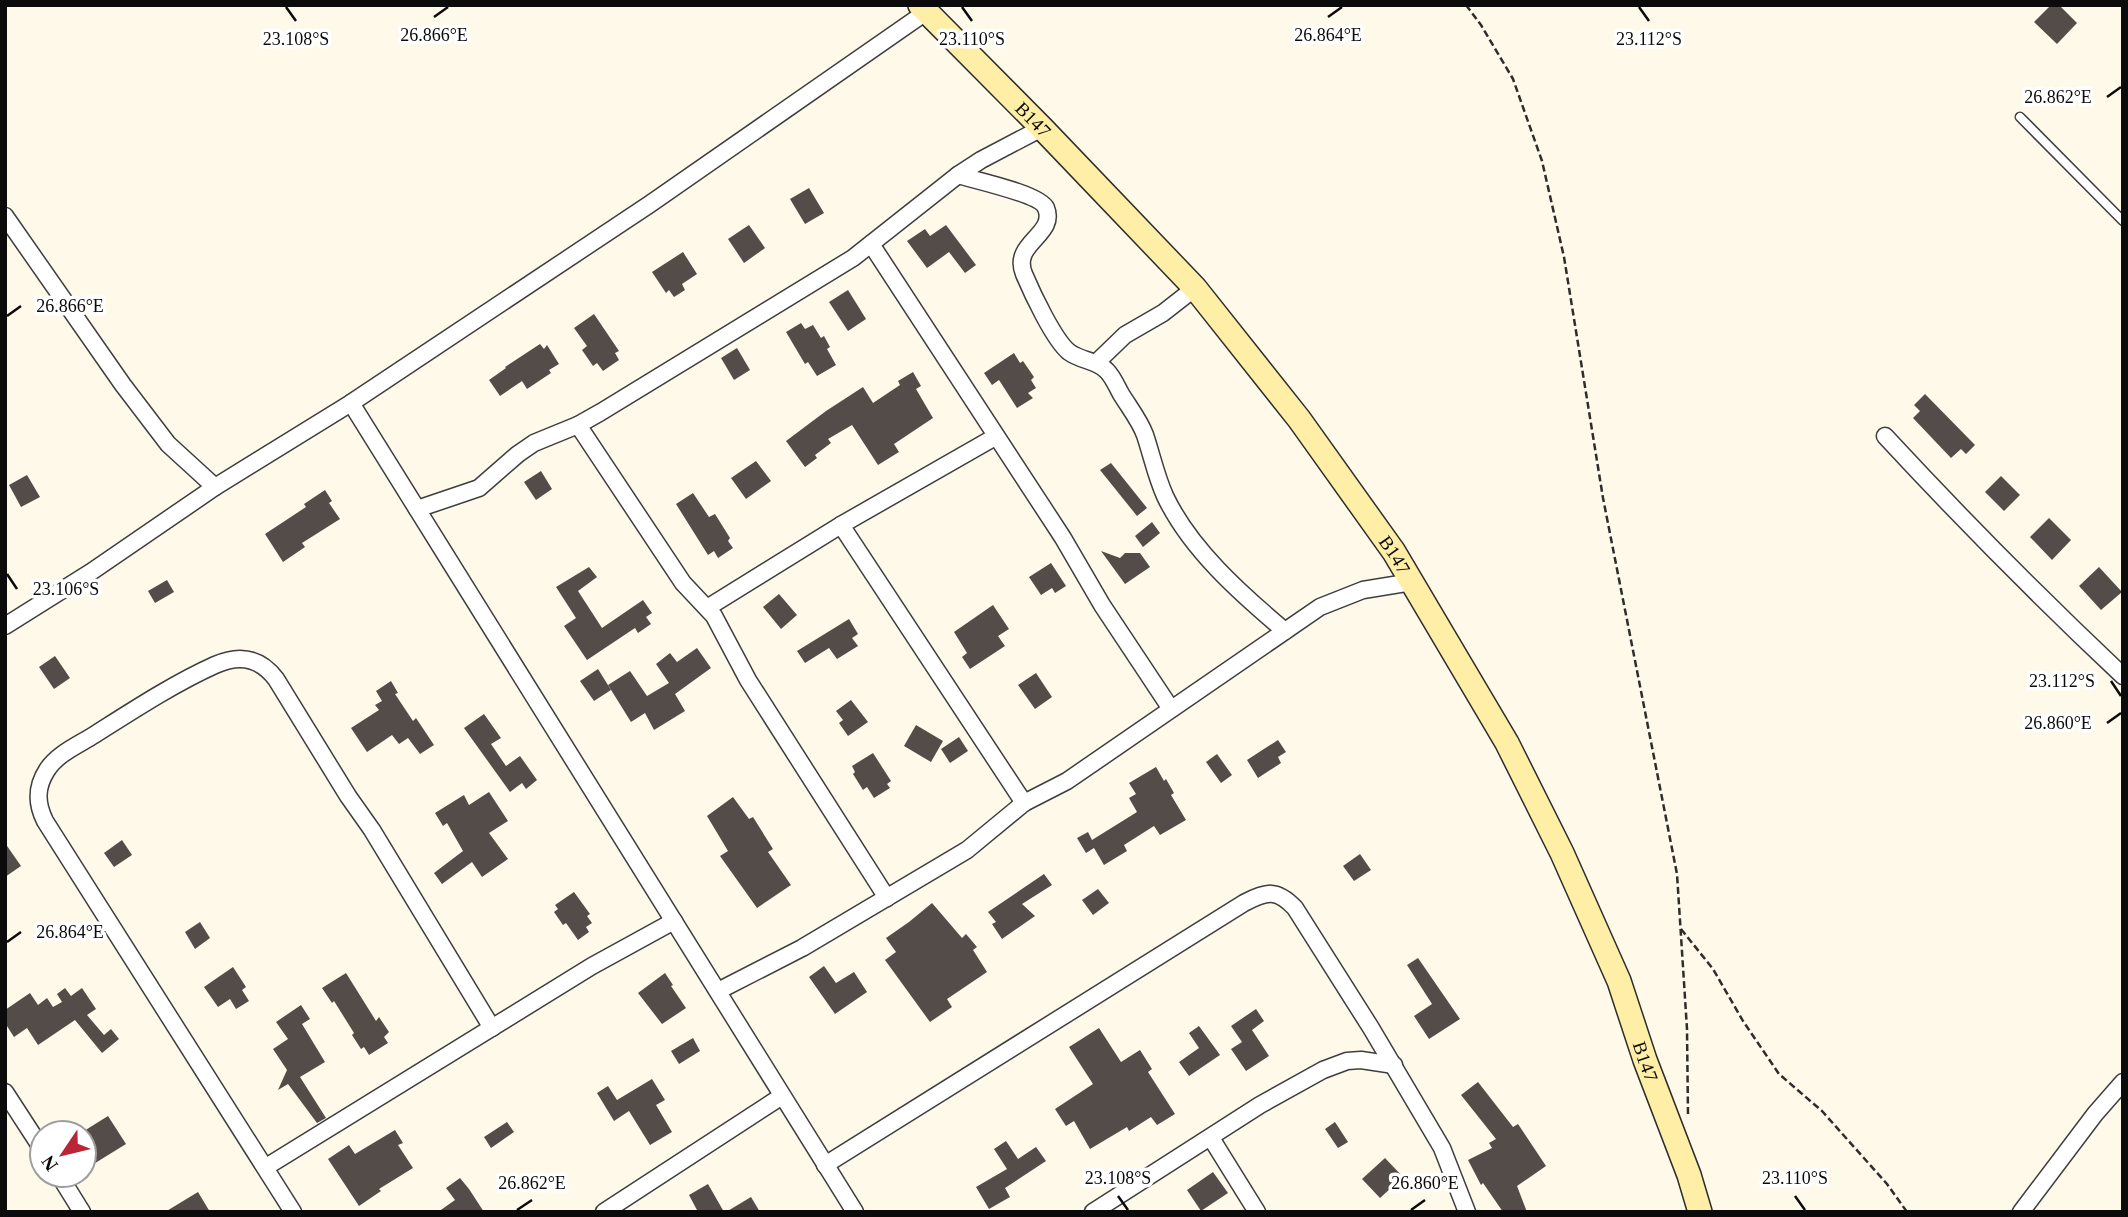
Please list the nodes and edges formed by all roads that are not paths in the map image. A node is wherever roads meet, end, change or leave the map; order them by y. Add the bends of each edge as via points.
1 (923, 8) edge
2 (2020, 117) dead end
3 (1042, 128) junction
4 (958, 175) junction
5 (5, 216) edge
6 (2123, 221) edge
7 (13, 236) edge
8 (871, 244) junction
9 (1195, 288) junction
10 (1096, 363) junction
11 (351, 403) junction
12 (578, 425) junction
13 (1885, 436) dead end
14 (995, 437) junction
15 (215, 487) junction
16 (417, 509) junction
17 (841, 525) junction
18 (1412, 582) junction
19 (707, 608) junction
20 (5, 626) edge
21 (1285, 631) junction
22 (2123, 676) edge
23 (1171, 709) junction
24 (1024, 803) junction
25 (887, 898) junction
26 (674, 921) junction
27 (718, 991) junction
28 (492, 1028) junction
29 (1394, 1065) junction
30 (2123, 1082) edge
31 (5, 1091) edge
32 (782, 1096) junction
33 (28, 1127) edge
34 (1211, 1138) junction
35 (825, 1165) junction
36 (266, 1167) junction
37 (68, 1189) edge
38 (612, 1210) edge
39 (82, 1212) edge
40 (293, 1212) edge
41 (855, 1212) edge
42 (1093, 1212) edge
43 (1257, 1212) edge
44 (1467, 1212) edge
45 (1700, 1212) edge
46 (2021, 1212) edge

1 - 3 main road, B147 / B147
1 - 11 street via 650,204
2 - 6 lane
3 - 4 street
3 - 9 main road, B147 / B147
4 - 8 street
4 - 10 street via 1041,202 1047,220 1023,254 1023,272 1068,351
5 - 7 street
7 - 15 street via 168,444
8 - 12 street
8 - 14 street
9 - 10 street via 1125,335
9 - 18 main road, B147 / B147 via 1299,419
10 - 21 street via 1107,371 1140,424 1165,495 1185,529 1249,600
11 - 15 street
11 - 16 street
12 - 16 street via 534,443 479,488
12 - 19 street via 682,583
13 - 22 street
14 - 17 street
14 - 23 street
15 - 20 street
16 - 26 street
17 - 19 street
17 - 24 street
18 - 21 street via 1350,594 1320,607
18 - 45 main road, B147 / B147 via 1507,743 1562,853 1619,981
19 - 25 street
21 - 23 street
23 - 24 street via 1067,781
24 - 25 street via 967,850
25 - 27 street
26 - 27 street
26 - 28 street via 604,958
27 - 32 street
28 - 36 street
28 - 36 street via 268,669 249,660 230,660 127,715 48,768 40,782 38,808
29 - 34 street via 1361,1060 1330,1067
29 - 35 street via 1295,908 1267,893 1244,903
29 - 44 street via 1442,1148
30 - 46 street
31 - 33 street
32 - 35 street
32 - 38 street
34 - 42 street
34 - 43 street
35 - 41 street
36 - 40 street
37 - 39 street

